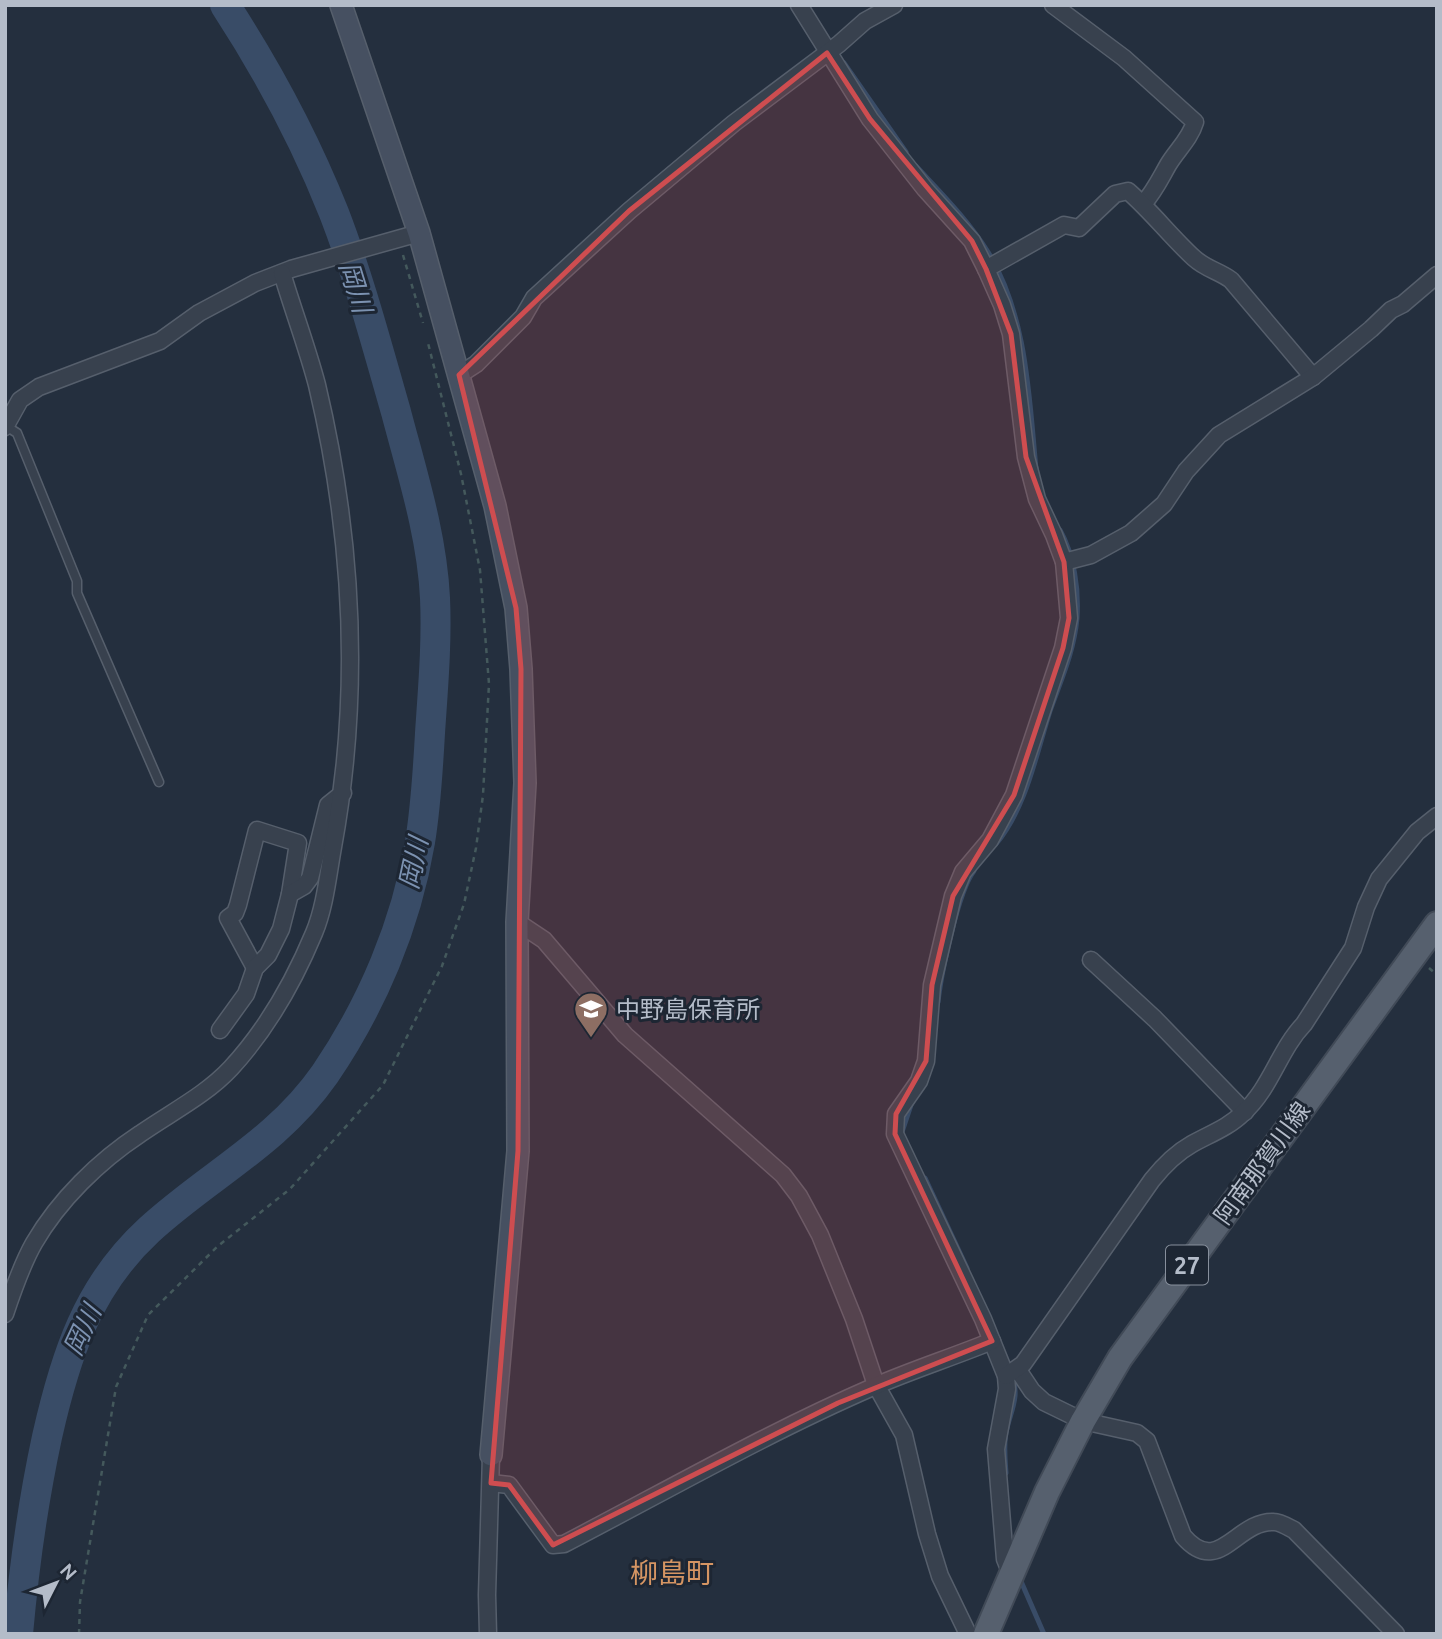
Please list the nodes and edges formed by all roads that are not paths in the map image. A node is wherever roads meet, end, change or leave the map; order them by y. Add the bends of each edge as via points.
1 (341, 5) edge
2 (799, 5) edge
3 (894, 5) edge
4 (1053, 5) edge
5 (827, 53) junction
6 (1143, 204) junction
7 (403, 237) junction
8 (986, 269) junction
9 (286, 271) junction
10 (1437, 275) edge
11 (459, 375) junction
12 (1313, 377) junction
13 (6, 427) edge
14 (1064, 562) junction
15 (159, 782) dead end
16 (343, 793) junction
17 (1437, 816) edge
18 (290, 894) junction
19 (517, 922) junction
20 (1437, 924) edge
21 (1091, 960) dead end
22 (255, 968) junction
23 (220, 1030) dead end
24 (1245, 1112) junction
25 (5, 1314) edge
26 (992, 1341) junction
27 (1012, 1373) junction
28 (876, 1385) junction
29 (1083, 1421) junction
30 (491, 1455) joint
31 (491, 1483) junction
32 (1011, 1574) junction
33 (488, 1634) edge
34 (968, 1634) edge
35 (986, 1634) edge
36 (1396, 1634) edge

1 - 7 street
2 - 5 street
3 - 5 street via 865,21
4 - 6 street via 1125,58 1195,121
5 - 8 street via 870,119 972,241
5 - 11 street via 629,211 534,298 523,317 476,364
6 - 8 street via 1128,191 1115,194 1079,228 1064,225
6 - 12 street via 1193,258 1231,280
7 - 9 street
7 - 11 street
8 - 14 street via 1010,334 1026,457 1037,499
9 - 13 street via 199,313 160,341 38,387 20,400
9 - 16 street via 316,384 337,491 351,619
10 - 12 street
11 - 19 street via 495,506 516,608 525,783
12 - 14 street via 1219,435 1164,504 1131,533 1091,555
13 - 15 lane via 17,433 77,581 77,593
14 - 26 street via 1069,618 1063,648 1014,795 990,840 963,872 953,896 932,985 926,1060 919,1081 896,1114 895,1134
16 - 18 street via 328,805 310,878
16 - 25 street via 315,931 264,1028 229,1070 89,1174 34,1244
17 - 24 street via 1417,832 1379,879 1353,948
18 - 22 street via 281,929 268,955
18 - 22 street via 298,843 257,830 238,905 228,918
19 - 28 street via 544,940 625,1035 783,1175 820,1235
19 - 30 street via 517,1151
20 - 29 main road, 阿南那賀川線 / 27 via 1128,1347
21 - 24 street
22 - 23 street via 246,993
24 - 27 street via 1170,1159
26 - 27 street
26 - 28 street
27 - 29 street via 1044,1402
27 - 32 street via 996,1449 1005,1559
28 - 31 street via 564,1544 553,1545 509,1485
28 - 34 street via 904,1435 926,1534
29 - 32 main road, 阿南那賀川線 / 27
29 - 36 street via 1137,1433 1147,1441 1183,1536 1194,1548 1204,1553 1216,1550 1260,1523 1276,1521 1294,1530
30 - 31 street
31 - 33 street
32 - 35 main road, 阿南那賀川線 / 27

